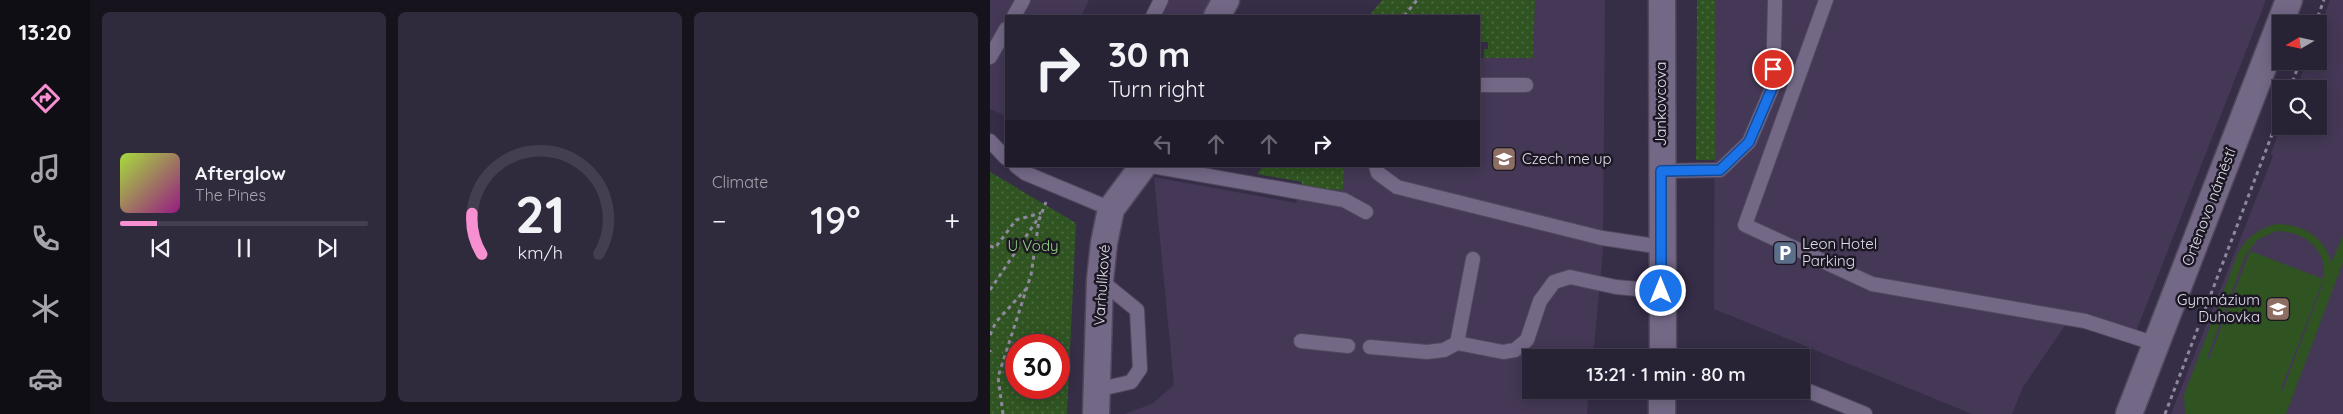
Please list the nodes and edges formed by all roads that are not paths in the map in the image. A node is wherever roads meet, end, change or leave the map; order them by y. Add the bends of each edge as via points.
1 (1023, 0) edge
2 (1161, 0) edge
3 (1226, 0) edge
4 (1662, 0) edge
5 (1775, 0) edge
6 (1826, 0) edge
7 (2289, 0) edge
8 (1015, 15) edge
9 (1153, 15) edge
10 (1218, 15) edge
11 (1005, 31) edge
12 (990, 57) edge
13 (1480, 85) edge
14 (1526, 85) dead end
15 (990, 140) edge
16 (1005, 157) edge
17 (1017, 167) edge
18 (1142, 167) edge
19 (1158, 167) edge
20 (1376, 167) edge
21 (1661, 171) junction
22 (1111, 208) junction
23 (1366, 212) dead end
24 (1662, 247) junction
25 (1473, 259) dead end
26 (1100, 280) junction
27 (1661, 291) junction
28 (1301, 342) dead end
29 (1457, 343) junction
30 (2156, 344) junction
31 (1348, 346) dead end
32 (1370, 347) dead end
33 (1663, 349) edge
34 (1810, 392) edge
35 (1662, 399) edge
36 (1096, 402) edge
37 (1662, 414) edge
38 (1865, 414) edge
39 (2130, 414) edge

1 - 8 lane
2 - 9 lane
3 - 10 street
4 - 21 street, Jankovcova
5 - 21 lane via 1773,86 1749,142 1720,170
6 - 30 lane via 1745,224 1872,284 2085,321
7 - 30 street, Ortenovo náměstí
11 - 12 lane
13 - 14 lane
15 - 16 lane
17 - 22 lane
18 - 22 street, Varhulíkové
19 - 23 lane via 1344,200
20 - 24 lane via 1378,173 1397,187 1602,238
21 - 24 street, Jankovcova
22 - 26 street, Varhulíkové
24 - 27 street, Jankovcova
25 - 29 lane
26 - 36 street, Varhulíkové
26 - 36 lane via 1137,310 1140,369 1131,382
27 - 29 lane via 1616,287 1570,277 1554,282 1540,302 1527,340 1516,350 1503,352
27 - 33 street, Jankovcova
28 - 31 lane
29 - 32 lane via 1444,350 1427,352
30 - 39 street, Ortenovo náměstí
34 - 38 lane
35 - 37 street

